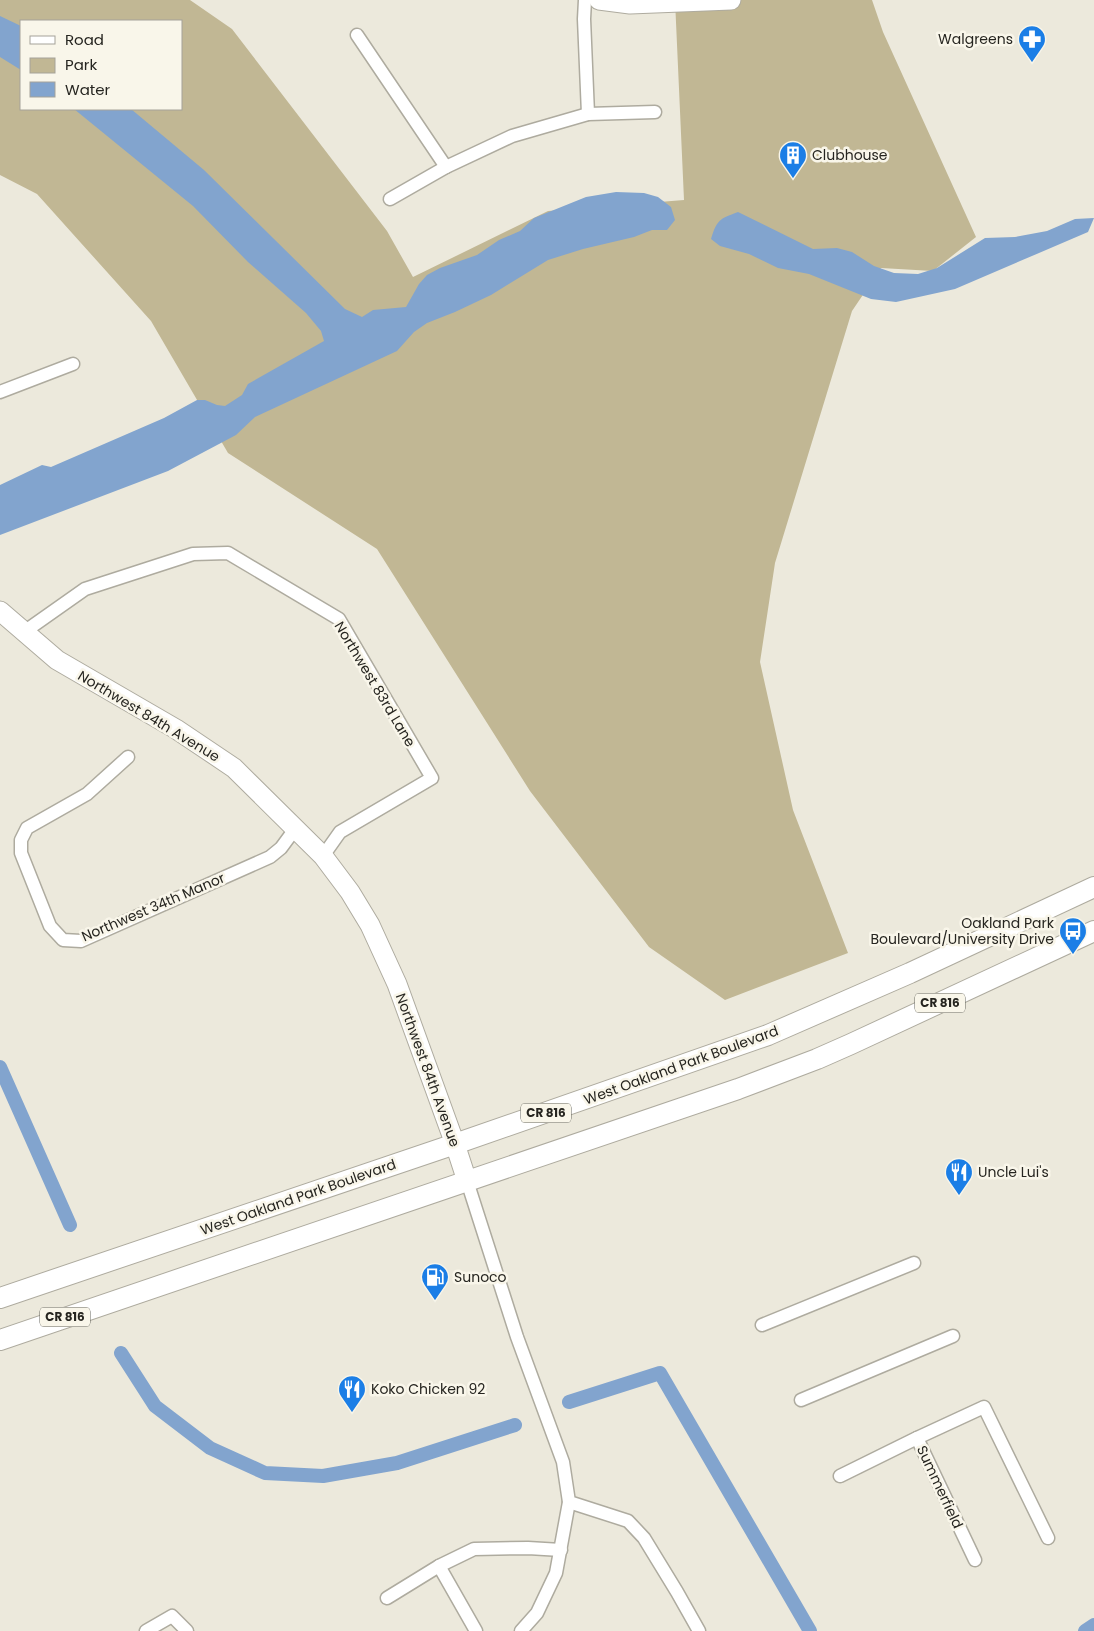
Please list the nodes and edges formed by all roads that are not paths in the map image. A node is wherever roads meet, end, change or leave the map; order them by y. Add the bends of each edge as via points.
1 (585, 0) edge
2 (599, 0) edge
3 (731, 0) edge
4 (358, 35) dead end
5 (655, 112) dead end
6 (588, 114) junction
7 (446, 167) junction
8 (390, 199) dead end
9 (73, 364) dead end
10 (0, 392) edge
11 (0, 610) edge
12 (24, 632) junction
13 (128, 757) dead end
14 (295, 829) junction
15 (323, 856) junction
16 (1094, 887) edge
17 (1094, 931) edge
18 (455, 1144) junction
19 (467, 1181) junction
20 (914, 1263) dead end
21 (0, 1298) edge
22 (762, 1325) dead end
23 (953, 1336) dead end
24 (0, 1340) edge
25 (801, 1400) dead end
26 (917, 1438) junction
27 (840, 1476) dead end
28 (569, 1502) junction
29 (1048, 1538) dead end
30 (561, 1550) junction
31 (975, 1560) dead end
32 (439, 1566) junction
33 (386, 1598) dead end
34 (146, 1631) edge
35 (187, 1631) edge
36 (476, 1631) edge
37 (521, 1631) edge
38 (699, 1631) edge

1 - 6 street
2 - 3 street via 630,4
4 - 7 street
5 - 6 street
6 - 7 street via 512,136
7 - 8 street
9 - 10 street
11 - 12 street, Northwest 84th Avenue
12 - 14 street, Northwest 84th Avenue via 57,660 176,729 234,768
12 - 15 street, Northwest 83rd Lane via 85,589 193,554 228,552 338,619 432,778 340,832
13 - 14 street, Northwest 34th Manor via 86,794 27,828 21,840 21,854 50,926 63,940 81,941 270,857
14 - 15 street, Northwest 84th Avenue
15 - 18 street, Northwest 84th Avenue via 370,925 397,984
16 - 18 main road, West Oakland Park Boulevard / CR 816 via 768,1035
17 - 19 main road, CR 816 via 817,1059
18 - 19 street, Northwest 84th Avenue
18 - 21 main road, West Oakland Park Boulevard / CR 816
19 - 24 main road, CR 816
19 - 28 street, Northwest 84th Avenue via 517,1337 564,1462
20 - 22 street
23 - 25 street
26 - 27 street, Summerfield
26 - 29 street via 984,1407
26 - 31 street, Summerfield
28 - 30 street, Northwest 84th Avenue
28 - 38 street via 628,1522 644,1538
30 - 32 street via 474,1549
30 - 37 street, Northwest 84th Avenue via 556,1573 537,1613
32 - 33 street
32 - 36 street
34 - 35 street via 172,1616

